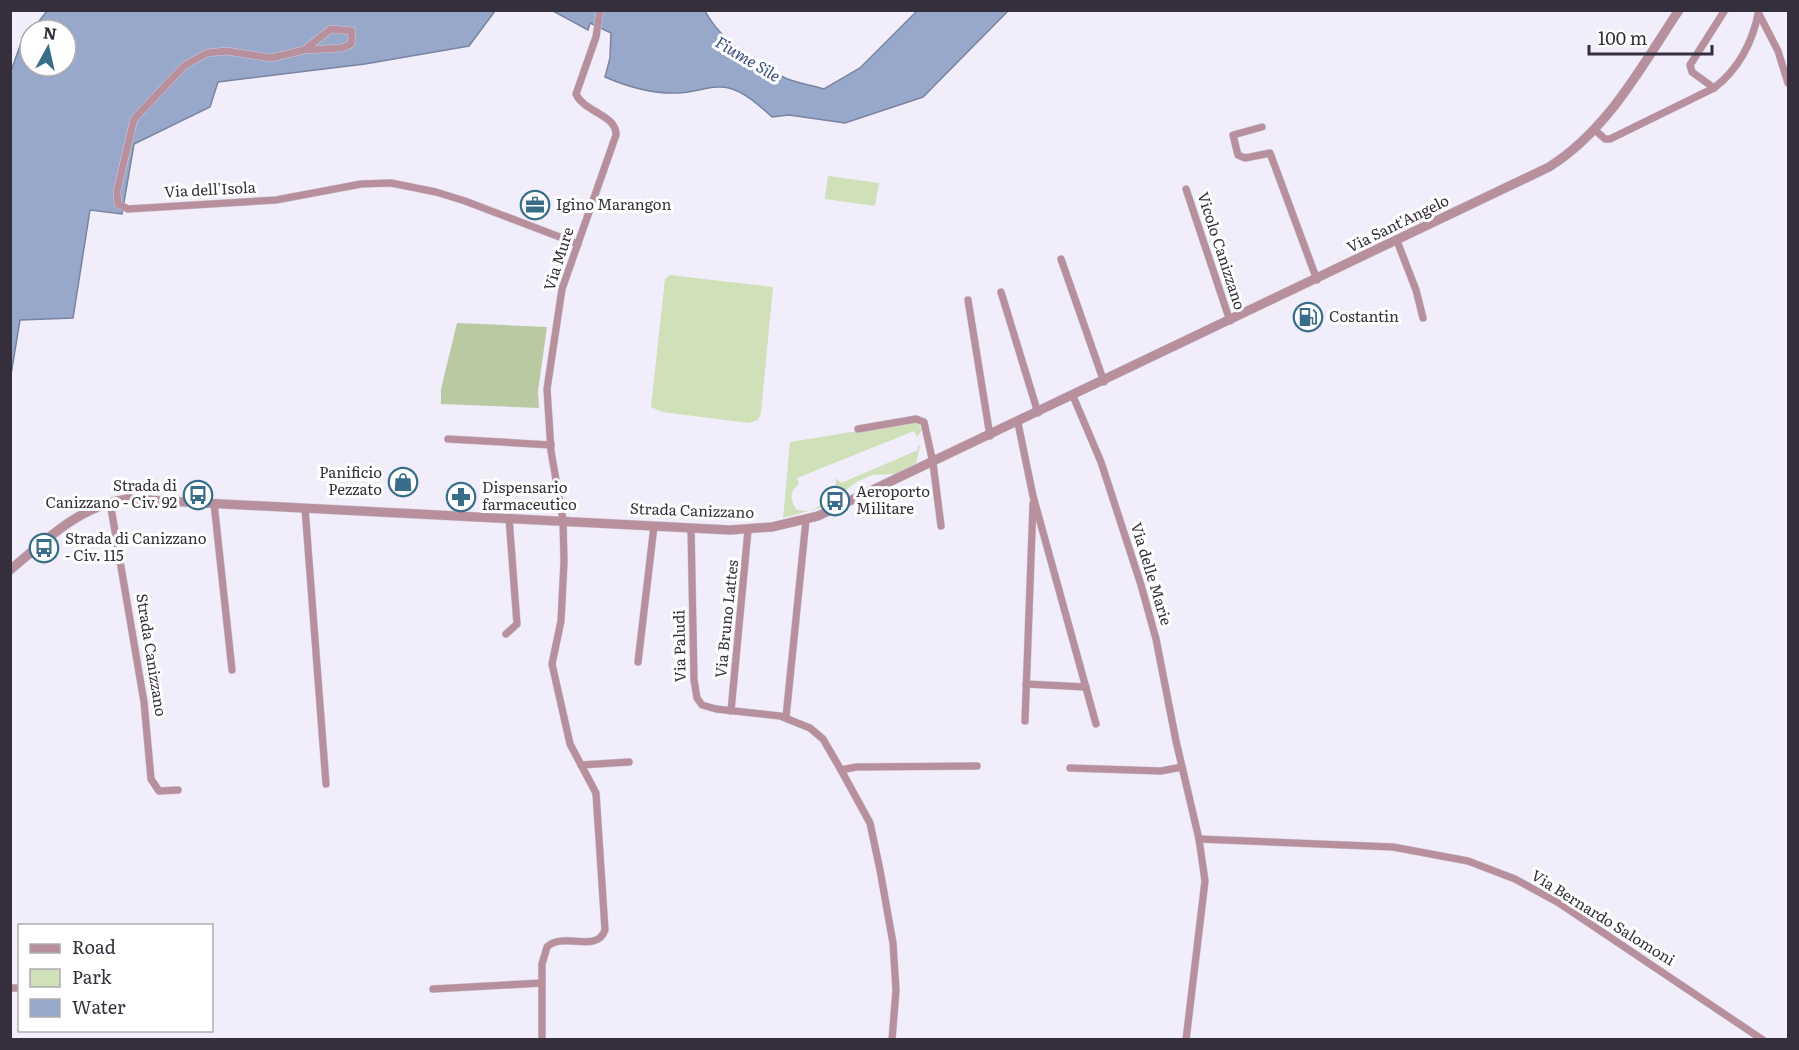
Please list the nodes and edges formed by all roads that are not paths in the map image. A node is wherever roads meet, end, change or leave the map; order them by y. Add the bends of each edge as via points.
1 (600, 10) edge
2 (1679, 10) edge
3 (1725, 10) edge
4 (1759, 12) edge
5 (304, 50) junction
6 (1788, 82) edge
7 (1714, 88) junction
8 (1262, 128) dead end
9 (1595, 130) junction
10 (1186, 189) dead end
11 (1397, 241) junction
12 (578, 244) junction
13 (1061, 260) dead end
14 (1317, 280) junction
15 (1001, 292) dead end
16 (968, 300) dead end
17 (1423, 318) dead end
18 (1230, 321) junction
19 (1104, 382) junction
20 (1073, 396) junction
21 (1038, 413) junction
22 (1018, 423) junction
23 (858, 429) dead end
24 (990, 436) junction
25 (448, 439) dead end
26 (550, 445) junction
27 (933, 463) junction
28 (1033, 496) junction
29 (110, 502) junction
30 (214, 503) junction
31 (305, 508) junction
32 (509, 518) junction
33 (563, 520) junction
34 (806, 520) junction
35 (654, 526) junction
36 (941, 526) dead end
37 (691, 528) junction
38 (748, 530) junction
39 (10, 570) edge
40 (506, 634) dead end
41 (638, 662) dead end
42 (232, 670) dead end
43 (1026, 684) junction
44 (1086, 687) junction
45 (731, 711) junction
46 (786, 717) junction
47 (1025, 721) dead end
48 (1096, 724) dead end
49 (629, 762) dead end
50 (581, 765) junction
51 (977, 766) dead end
52 (1182, 767) junction
53 (1070, 768) dead end
54 (841, 770) junction
55 (326, 784) dead end
56 (178, 790) dead end
57 (1199, 839) junction
58 (542, 983) junction
59 (433, 989) dead end
60 (542, 1040) edge
61 (892, 1040) edge
62 (1186, 1040) edge
63 (1763, 1040) edge

1 - 12 street, Via Mure via 597,32 576,94 586,107 611,123 616,132
2 - 9 street, Via Sant'Angelo
3 - 7 street via 1690,65 1692,72
4 - 6 street
4 - 7 street via 1742,57
5 - 5 street, Via dell'Isola via 331,29 352,31 351,44 342,48
5 - 12 street, Via dell'Isola via 271,58 226,51 207,53 184,66 134,119 117,191 118,204 128,209 276,200 360,184 391,183 455,198
7 - 9 street via 1610,139
8 - 14 street via 1233,135 1238,155 1245,158 1269,153
9 - 11 street, Via Sant'Angelo via 1543,171
10 - 18 street, Vicolo Canizzano
11 - 14 street, Via Sant'Angelo
11 - 17 street
12 - 26 street, Via Mure via 562,288 550,361
13 - 19 street
14 - 18 street, Via Sant'Angelo
15 - 21 street
16 - 24 street
18 - 19 street, Via Sant'Angelo
19 - 20 street, Via Sant'Angelo
20 - 21 street, Strada Canizzano
20 - 52 street, Via delle Marie via 1101,462 1141,585
21 - 22 street, Strada Canizzano
22 - 24 street, Strada Canizzano
22 - 28 street
23 - 27 street via 919,419
24 - 27 street, Strada Canizzano
25 - 26 street
26 - 33 street, Via Mure
27 - 34 street, Strada Canizzano
27 - 36 street
28 - 43 street
28 - 44 street
29 - 30 street, Strada Canizzano via 136,499
29 - 39 street, Strada Canizzano via 65,525
29 - 56 street, Strada Canizzano via 144,702 151,779 159,791
30 - 31 street, Strada Canizzano
30 - 42 street
31 - 32 street, Strada Canizzano
31 - 55 street
32 - 33 street, Strada Canizzano
32 - 40 street via 517,624
33 - 35 street, Strada Canizzano
33 - 50 street, Via Mure via 561,621 552,664 570,744
34 - 38 street, Strada Canizzano
34 - 46 street
35 - 37 street, Strada Canizzano
35 - 41 street
37 - 38 street, Strada Canizzano
37 - 45 street, Via Paludi via 695,693 702,705
38 - 45 street, Via Bruno Lattes
43 - 44 street
43 - 47 street
44 - 48 street
45 - 46 street, Via Paludi
46 - 54 street, Via Paludi via 818,733
49 - 50 street
50 - 58 street, Via Mure via 597,800 605,930 594,941 550,943 543,956
51 - 54 street
52 - 53 street via 1161,771
52 - 57 street, Via delle Marie
54 - 61 street, Via Paludi via 870,823 880,870 896,990
57 - 62 street, Via delle Marie via 1204,880
57 - 63 street, Via Bernardo Salomoni via 1393,848 1468,861 1515,879 1559,903
58 - 59 street
58 - 60 street

